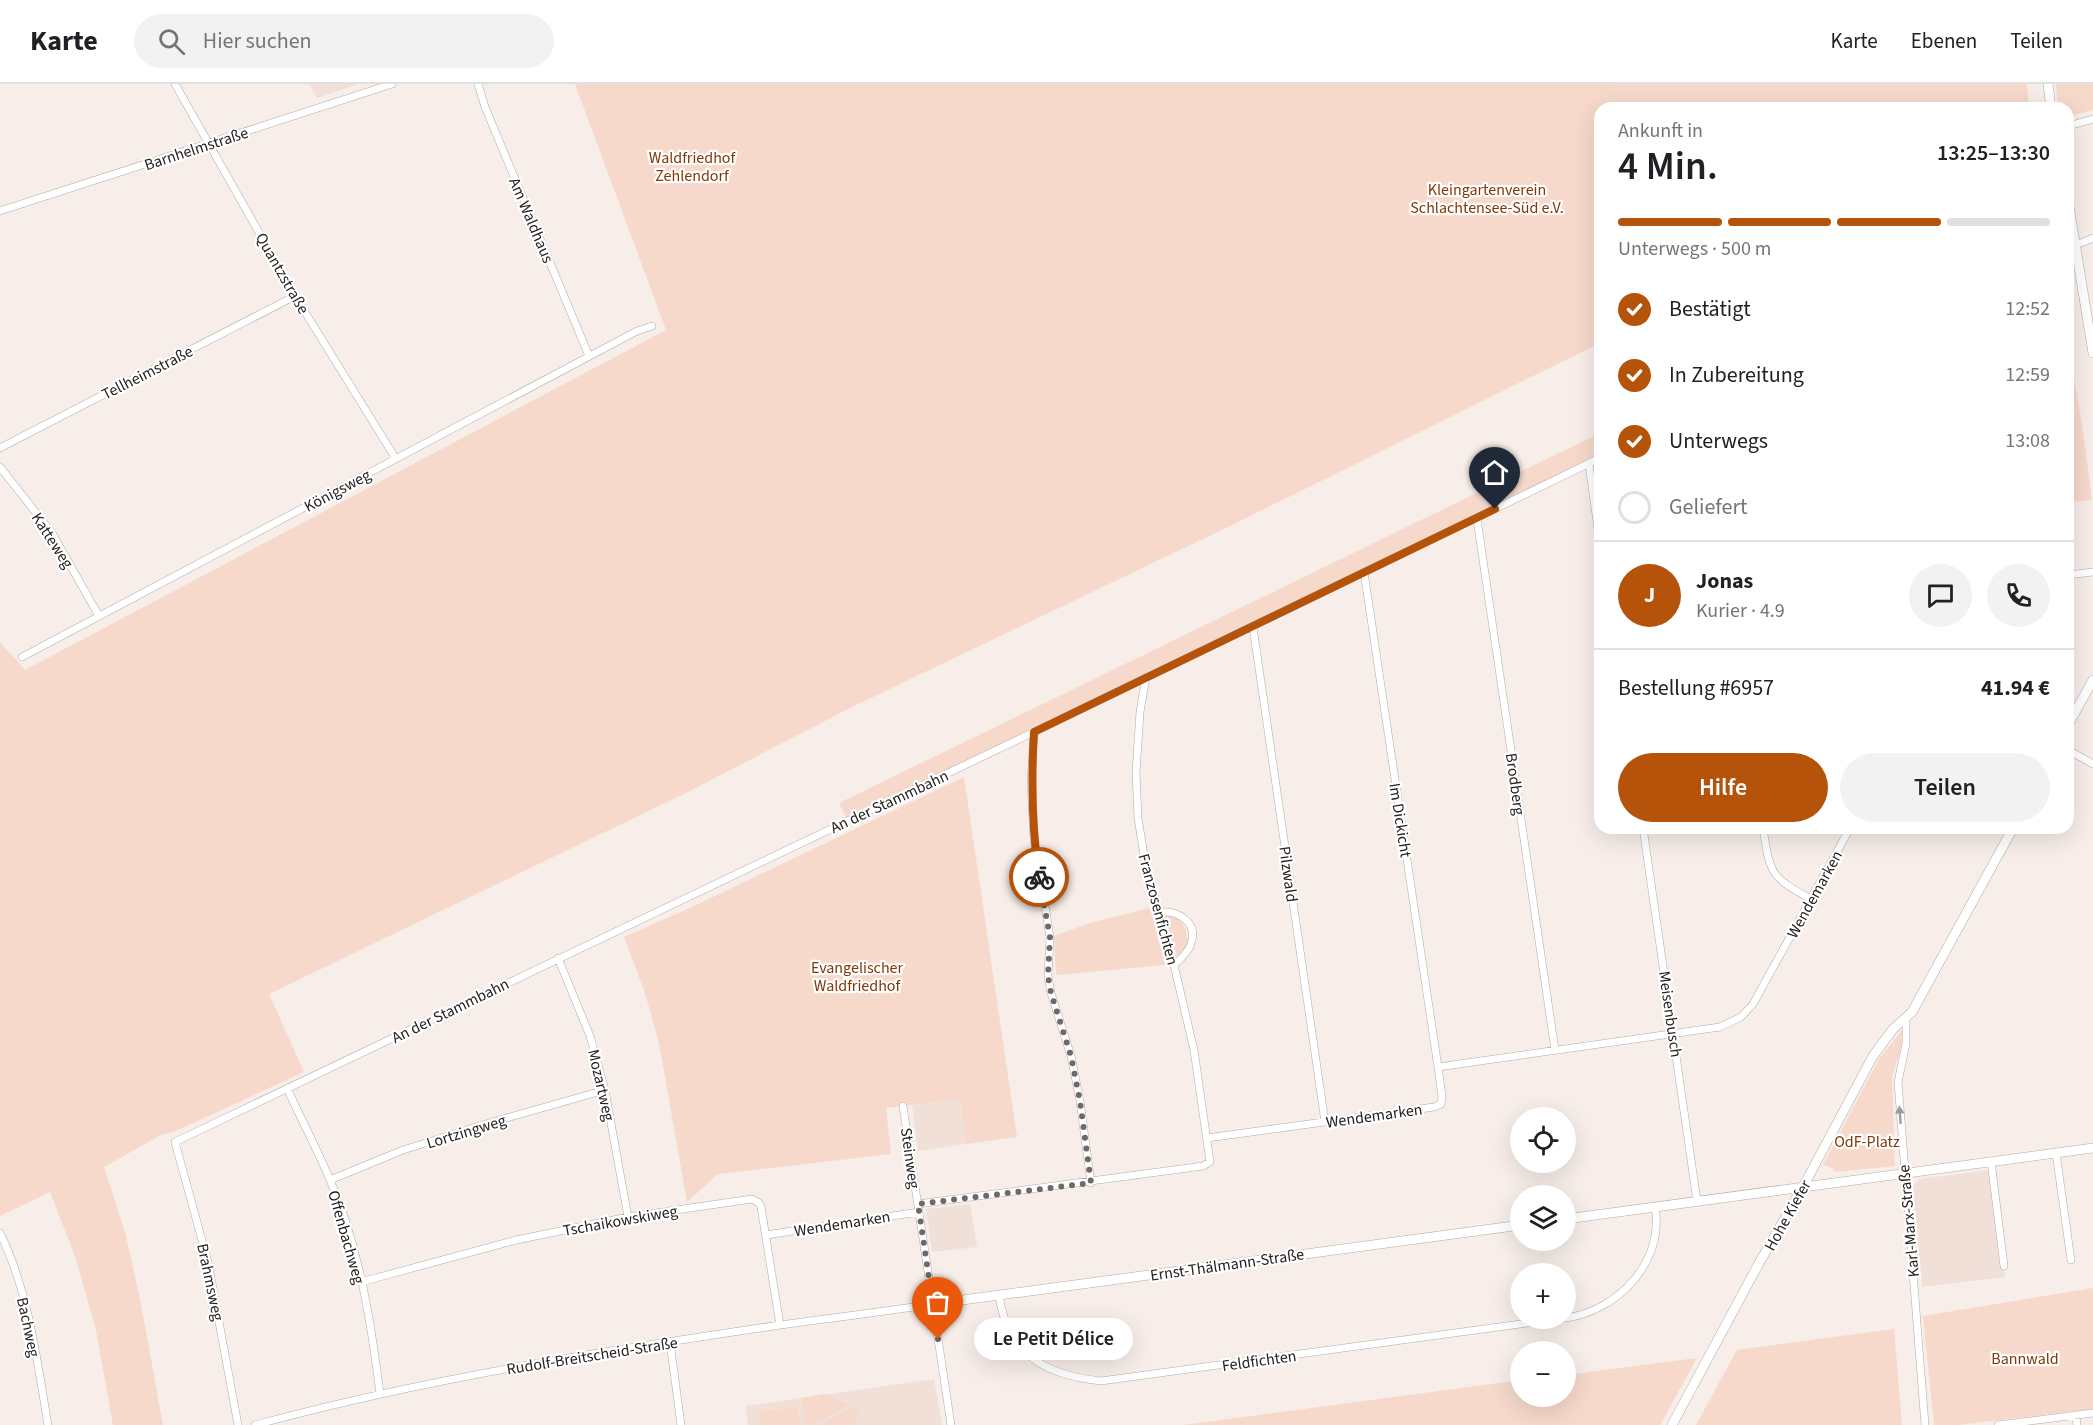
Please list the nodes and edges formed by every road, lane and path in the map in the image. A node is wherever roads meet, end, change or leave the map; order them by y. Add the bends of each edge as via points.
1 (175, 84) edge
2 (392, 84) edge
3 (478, 84) edge
4 (2048, 84) edge
5 (2050, 102) edge
6 (2093, 119) edge
7 (2074, 124) edge
8 (210, 144) junction
9 (0, 211) edge
10 (2093, 238) edge
11 (2074, 243) edge
12 (2074, 254) edge
13 (295, 296) junction
14 (652, 326) dead end
15 (2093, 353) edge
16 (589, 356) junction
17 (0, 448) edge
18 (396, 459) junction
19 (1594, 461) edge
20 (1588, 464) junction
21 (0, 467) edge
22 (1594, 504) edge
23 (1477, 519) junction
24 (1364, 572) junction
25 (2093, 572) edge
26 (2074, 574) edge
27 (99, 616) junction
28 (1253, 627) junction
29 (22, 657) dead end
30 (1146, 677) junction
31 (2093, 680) edge
32 (2074, 715) edge
33 (1034, 732) junction
34 (2074, 753) edge
35 (2093, 764) edge
36 (1644, 834) edge
37 (1764, 834) edge
38 (1847, 834) edge
39 (2010, 834) edge
40 (1811, 899) junction
41 (1158, 912) junction
42 (558, 958) junction
43 (1174, 965) junction
44 (1909, 1015) junction
45 (1673, 1032) junction
46 (1555, 1050) junction
47 (1438, 1067) junction
48 (287, 1088) junction
49 (605, 1090) junction
50 (903, 1106) dead end
51 (1325, 1122) junction
52 (1207, 1138) junction
53 (175, 1142) joint
54 (2093, 1148) edge
55 (2056, 1153) junction
56 (1991, 1161) junction
57 (1904, 1173) junction
58 (330, 1180) junction
59 (1091, 1183) junction
60 (1803, 1187) junction
61 (1697, 1201) junction
62 (1655, 1207) junction
63 (918, 1208) junction
64 (628, 1217) junction
65 (1576, 1218) edge
66 (1510, 1226) edge
67 (0, 1233) edge
68 (766, 1235) junction
69 (2071, 1260) dead end
70 (2004, 1266) dead end
71 (361, 1282) junction
72 (999, 1295) junction
73 (933, 1304) junction
74 (1576, 1316) edge
75 (780, 1325) junction
76 (1510, 1325) edge
77 (670, 1342) junction
78 (380, 1394) junction
79 (2093, 1413) edge
80 (2076, 1415) junction
81 (48, 1425) edge
82 (238, 1425) edge
83 (255, 1425) edge
84 (681, 1425) edge
85 (951, 1425) edge
86 (1672, 1425) edge
87 (1924, 1425) edge
88 (1998, 1425) edge
89 (2077, 1425) edge

1 - 8 street, Quantzstraße
2 - 8 street, Barnhelmstraße
3 - 16 street, Am Waldhaus via 484,107
4 - 5 street
6 - 7 street
8 - 9 street, Barnhelmstraße
8 - 13 street, Quantzstraße
10 - 11 street
12 - 15 street
13 - 17 street, Tellheimstraße
13 - 18 street, Quantzstraße
14 - 16 street, Königsweg
16 - 18 street, Königsweg
18 - 27 street, Königsweg
19 - 20 street, An der Stammbahn
20 - 22 street
20 - 23 street, An der Stammbahn
21 - 27 street, Katteweg via 52,533
23 - 24 street, An der Stammbahn
23 - 46 street, Brodberg
24 - 28 street, An der Stammbahn
24 - 47 street, Im Dickicht
25 - 26 street
27 - 29 street, Königsweg
28 - 30 street, An der Stammbahn
28 - 51 street, Pilzwald
30 - 33 street, An der Stammbahn
30 - 41 street, Franzosenfichten via 1136,772 1138,818
31 - 32 street
33 - 42 street, An der Stammbahn
33 - 59 street via 1034,840 1050,937 1048,976 1071,1056
34 - 35 street
36 - 45 street, Meisenbusch
37 - 40 street via 1768,865 1777,877
38 - 40 street, Wendemarken
39 - 44 street, Karl-Marx-Straße
40 - 45 street, Wendemarken via 1741,1017 1720,1027
41 - 43 street, Franzosenfichten
41 - 43 street via 1178,913 1190,927 1191,945
42 - 48 street, An der Stammbahn
42 - 49 street, Mozartweg via 590,1036
43 - 52 street, Franzosenfichten via 1194,1050
57 -> 44 street, Karl-Marx-Straße via 1898,1082
44 - 60 street, Hohe Kiefer via 1873,1056
45 - 46 street, Wendemarken
45 - 61 street, Meisenbusch
46 - 47 street, Wendemarken
47 - 51 street, Wendemarken via 1441,1104
48 - 53 street, An der Stammbahn
48 - 58 street, Offenbachweg
49 - 58 street, Lortzingweg via 403,1150
49 - 64 street, Mozartweg
50 - 63 street, Steinweg
51 - 52 street, Wendemarken
52 - 59 street, Wendemarken via 1207,1165
53 - 82 street, Brahmsweg via 208,1262
54 - 55 street
55 - 56 street
55 - 69 street
56 - 57 street
56 - 70 street
57 - 60 street
57 - 87 street, Karl-Marx-Straße
58 - 71 street, Offenbachweg
59 - 63 street, Wendemarken
60 - 61 street
60 - 86 street, Hohe Kiefer
61 - 62 street
62 - 65 street
62 - 74 street, Feldfichten via 1657,1221 1644,1266 1624,1292 1605,1306
63 - 68 street, Wendemarken
63 - 73 street, Steinweg
64 - 68 street, Tschaikowskiweg via 752,1199 762,1207
64 - 71 street, Tschaikowskiweg via 516,1240
66 - 72 street, Ernst-Thälmann-Straße
67 - 81 street, Bachweg via 19,1281
68 - 75 street, Tschaikowskiweg
71 - 78 street, Offenbachweg
72 - 73 street, Ernst-Thälmann-Straße
72 - 76 street, Feldfichten via 1006,1326 1026,1354 1058,1372 1101,1381
73 - 75 street, Rudolf-Breitscheid-Straße
73 - 85 street, Steinweg
75 - 77 street, Rudolf-Breitscheid-Straße
77 - 78 street, Rudolf-Breitscheid-Straße
77 - 84 street
78 - 83 street, Rudolf-Breitscheid-Straße
79 - 80 street
80 - 88 street
80 - 89 street

